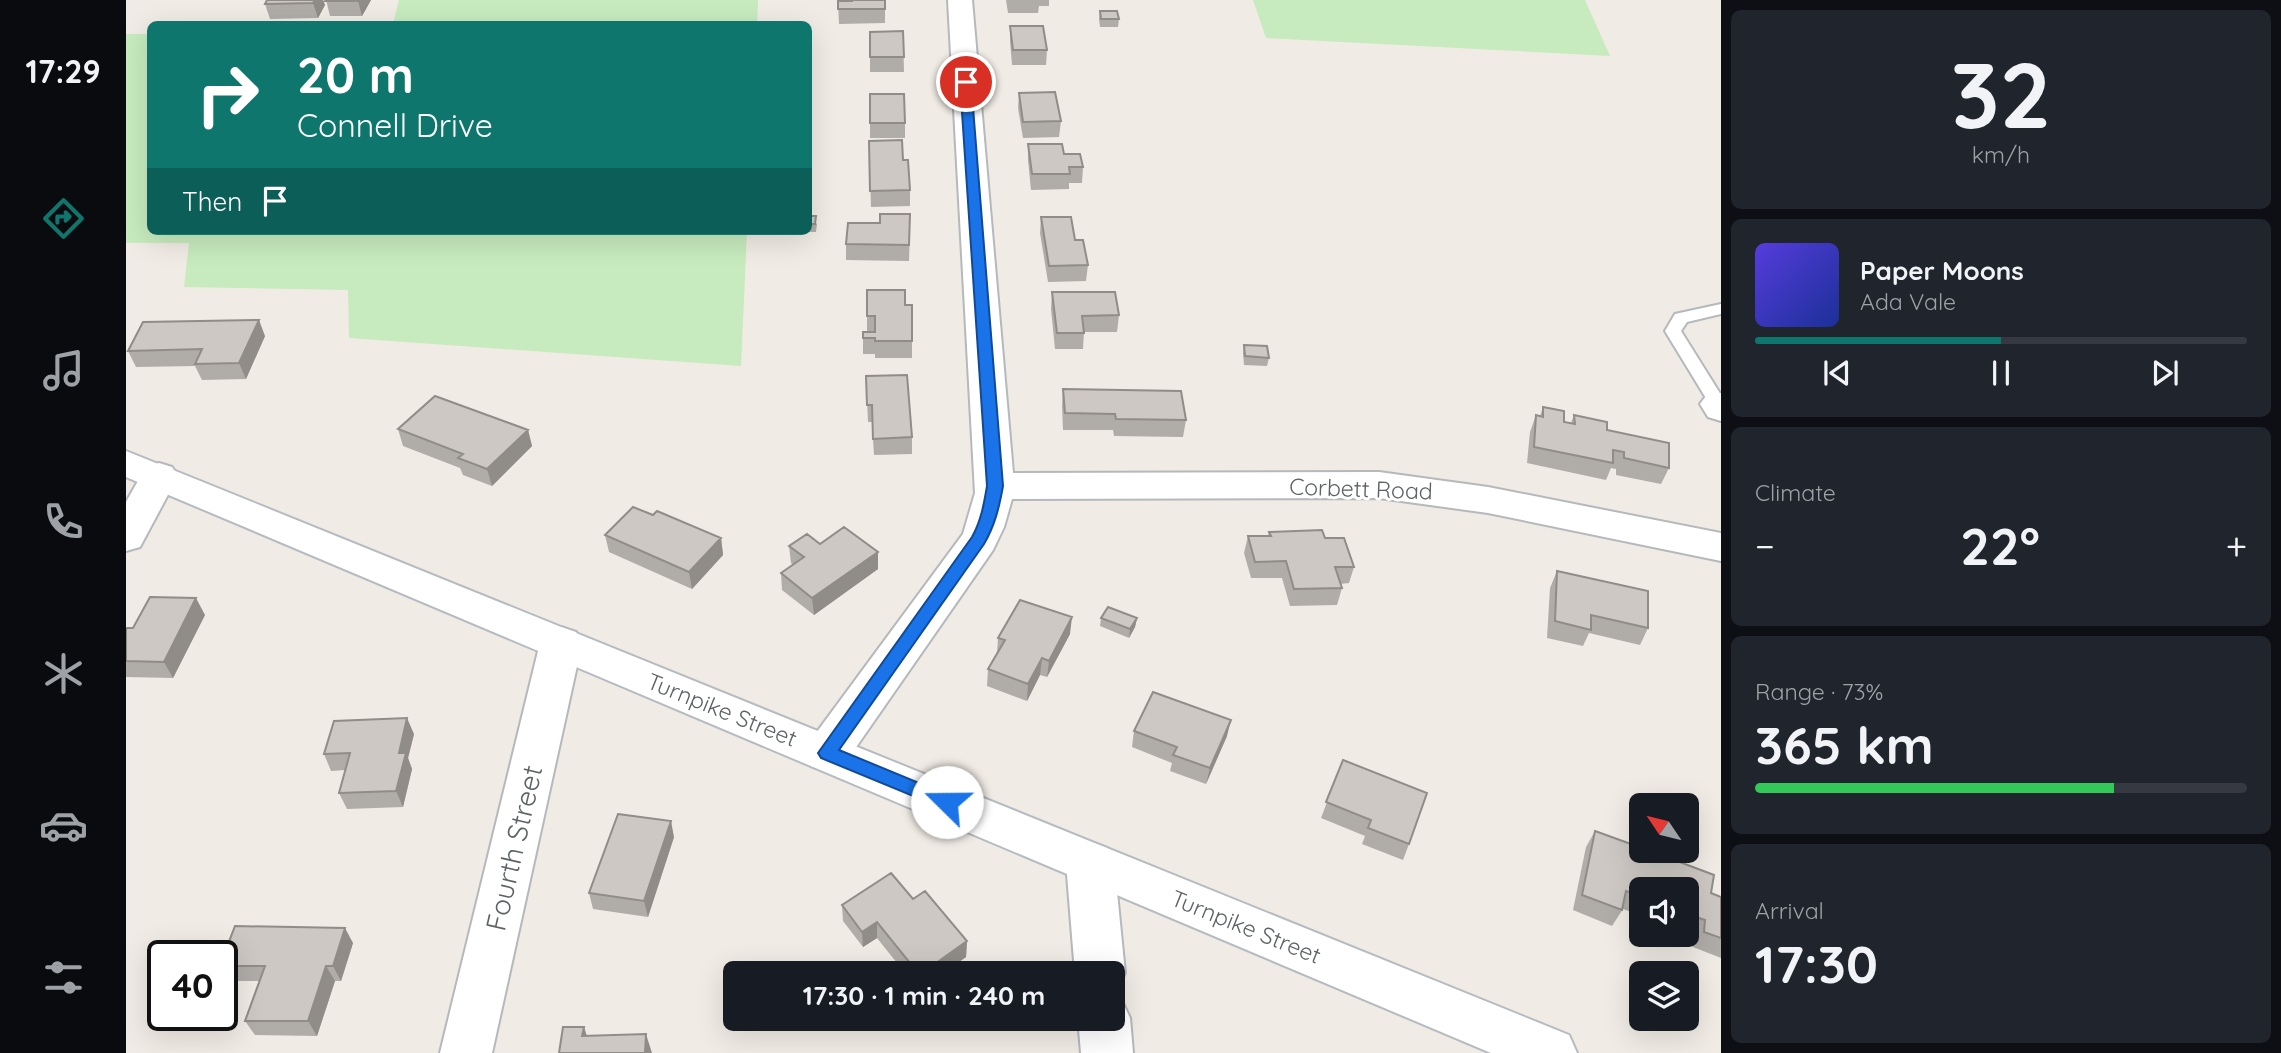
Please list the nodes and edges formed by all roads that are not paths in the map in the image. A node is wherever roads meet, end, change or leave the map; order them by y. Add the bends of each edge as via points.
1 (960, 0) edge
2 (1721, 309) edge
3 (1719, 407) edge
4 (143, 469) edge
5 (995, 486) junction
6 (126, 537) edge
7 (1721, 547) edge
8 (561, 643) junction
9 (827, 753) junction
10 (1090, 862) junction
11 (1099, 961) edge
12 (1105, 1031) edge
13 (466, 1053) edge
14 (1107, 1053) edge
15 (1552, 1053) edge

1 - 5 street
2 - 3 lane via 1681,318 1673,331
4 - 6 street
4 - 8 street, Turnpike Street
5 - 7 street, Corbett Road via 1379,485 1488,499
5 - 9 street via 988,523 979,540
8 - 9 street, Turnpike Street
8 - 13 street, Fourth Street
9 - 10 street, Turnpike Street
10 - 11 street
10 - 15 street, Turnpike Street
12 - 14 street

